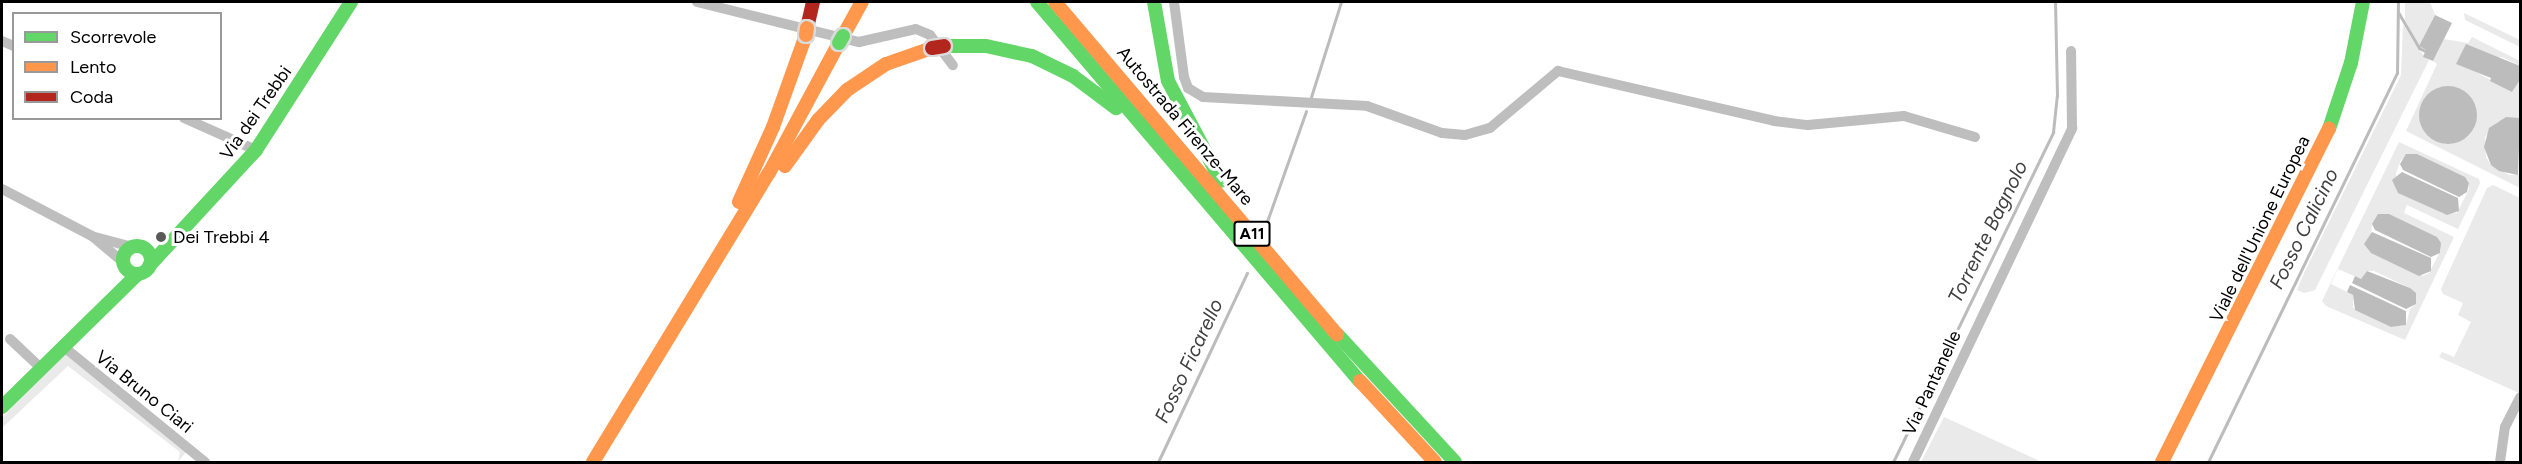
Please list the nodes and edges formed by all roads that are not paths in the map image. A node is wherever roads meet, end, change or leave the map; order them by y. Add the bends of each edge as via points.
1 (351, 2) edge
2 (697, 2) edge
3 (813, 2) edge
4 (862, 2) edge
5 (1037, 2) edge
6 (1055, 2) edge
7 (1155, 2) edge
8 (1174, 2) edge
9 (2363, 2) edge
10 (2071, 51) dead end
11 (952, 65) dead end
12 (188, 120) edge
13 (1975, 136) dead end
14 (256, 150) junction
15 (2, 189) edge
16 (1195, 190) junction
17 (92, 236) junction
18 (179, 237) junction
19 (724, 244) junction
20 (138, 248) junction
21 (123, 264) junction
22 (1281, 267) junction
23 (143, 270) junction
24 (121, 292) junction
25 (10, 339) dead end
26 (64, 347) junction
27 (42, 369) junction
28 (2520, 398) edge
29 (2, 407) edge
30 (614, 427) junction
31 (205, 462) edge
32 (588, 462) edge
33 (593, 462) edge
34 (602, 462) edge
35 (1435, 462) edge
36 (1455, 462) edge
37 (1913, 462) edge
38 (2162, 462) edge
39 (2500, 462) edge

1 - 14 main road, Via dei Trebbi
2 - 11 street via 851,41 870,42 916,29 930,35
3 - 19 main road via 777,117
4 - 19 main road via 770,173
5 - 16 main road, Autostrada Firenze-Mare / A11
6 - 22 main road, Autostrada Firenze-Mare / A11
7 - 22 main road via 1168,81 1188,127 1221,181 1272,246
8 - 13 street via 1184,77 1188,87 1203,97 1367,106 1442,133 1465,135 1490,128 1506,117 1558,71 1782,123 1808,125 1904,116
9 - 38 main road, Viale dell'Unione Europea via 2351,63 2328,133
10 - 37 street, Via Pantanelle via 2072,128
12 - 14 street
14 - 18 main road, Via dei Trebbi
15 - 17 street
16 - 19 main road via 1173,174 1112,104 1061,69 1003,48 938,47 886,64 847,90 818,120
16 - 35 main road, Autostrada Firenze-Mare / A11
17 - 20 street
17 - 21 street
18 - 20 main road
18 - 23 main road, Via dei Trebbi
19 - 30 main road
20 - 21 main road via 125,252
20 - 23 main road via 150,257
21 - 23 main road
21 - 24 main road
22 - 36 main road, Autostrada Firenze-Mare / A11 via 1378,382
23 - 24 main road, Via dei Trebbi
24 - 26 main road, Via dei Trebbi
25 - 27 street
26 - 27 main road, Via dei Trebbi
26 - 31 street, Via Bruno Ciari
27 - 29 main road, Via dei Trebbi
28 - 39 street via 2505,427
30 - 32 main road
30 - 33 main road
30 - 34 main road

